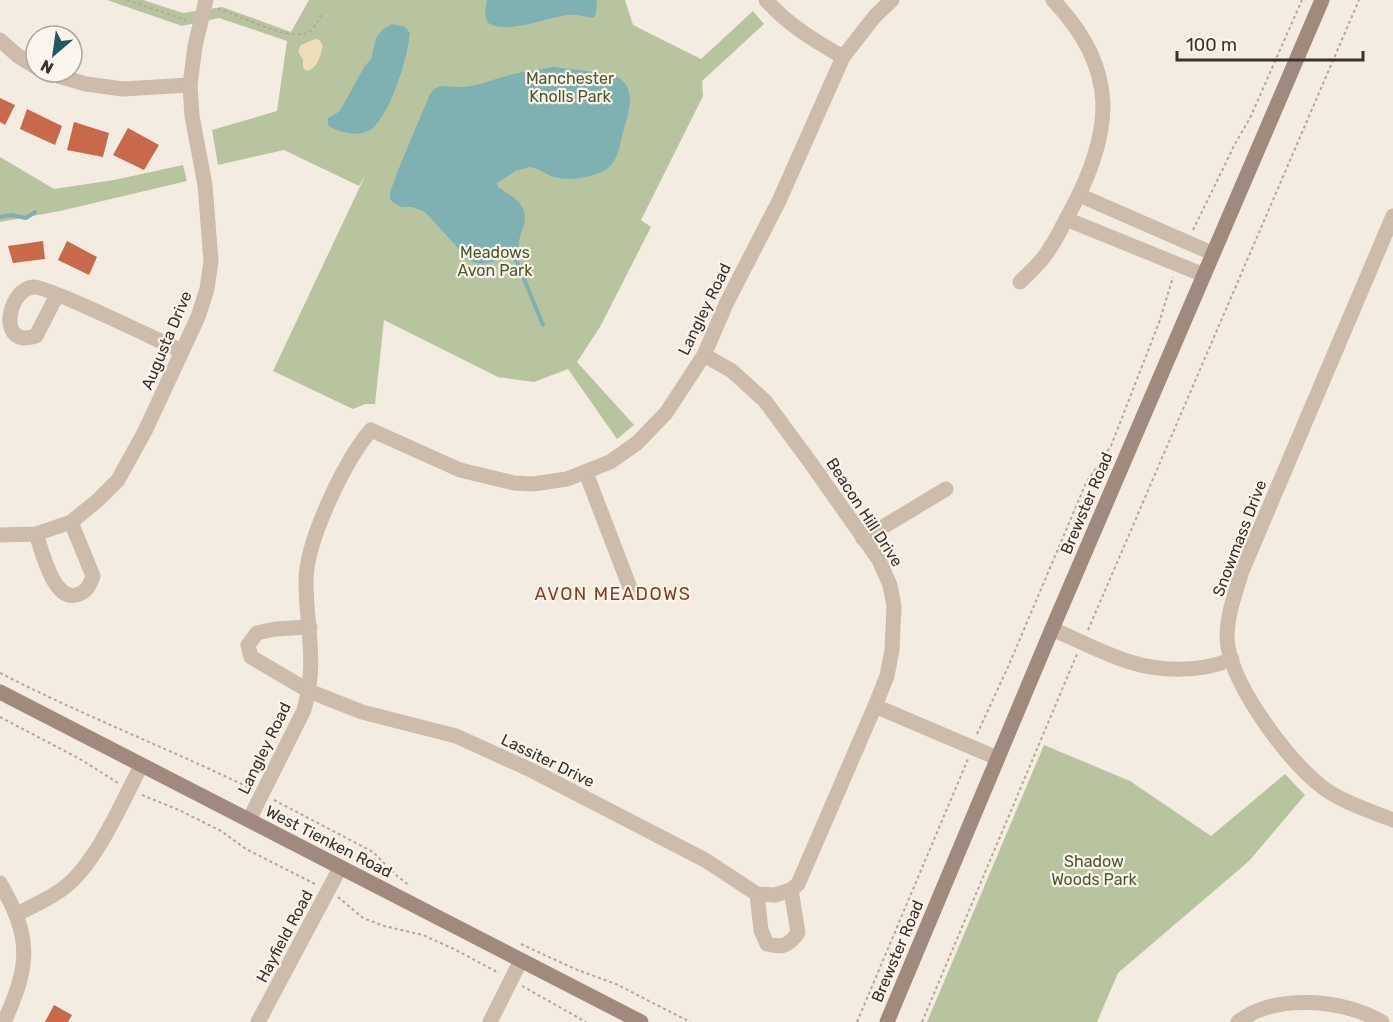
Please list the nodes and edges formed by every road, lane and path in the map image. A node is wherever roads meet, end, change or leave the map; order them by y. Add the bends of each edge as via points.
1 (127, 0) edge
2 (206, 0) edge
3 (766, 0) edge
4 (892, 0) edge
5 (1053, 0) edge
6 (1302, 0) edge
7 (1322, 0) edge
8 (1359, 0) edge
9 (321, 15) dead end
10 (201, 16) junction
11 (0, 40) edge
12 (843, 57) junction
13 (24, 60) edge
14 (84, 84) edge
15 (190, 85) junction
16 (1079, 195) junction
17 (1393, 216) edge
18 (1066, 219) junction
19 (1138, 221) junction
20 (1187, 242) junction
21 (1128, 244) junction
22 (1212, 253) junction
23 (1178, 265) junction
24 (1204, 275) junction
25 (1020, 282) dead end
26 (57, 295) dead end
27 (182, 351) junction
28 (704, 355) junction
29 (586, 473) junction
30 (946, 489) dead end
31 (71, 522) junction
32 (36, 534) junction
33 (0, 536) edge
34 (863, 539) junction
35 (632, 593) dead end
36 (310, 627) junction
37 (1052, 629) junction
38 (1083, 642) junction
39 (1232, 658) junction
40 (0, 674) edge
41 (309, 691) junction
42 (0, 692) edge
43 (875, 706) junction
44 (0, 717) edge
45 (972, 747) junction
46 (998, 758) junction
47 (141, 766) junction
48 (129, 789) junction
49 (262, 794) junction
50 (249, 820) junction
51 (1393, 820) edge
52 (340, 868) junction
53 (0, 883) edge
54 (417, 890) dead end
55 (791, 890) junction
56 (328, 891) junction
57 (757, 894) junction
58 (17, 914) junction
59 (517, 942) dead end
60 (521, 960) junction
61 (511, 980) junction
62 (4, 1022) edge
63 (258, 1022) edge
64 (490, 1022) edge
65 (586, 1022) edge
66 (641, 1022) edge
67 (690, 1022) edge
68 (857, 1022) edge
69 (887, 1022) edge
70 (922, 1022) edge
71 (1238, 1022) edge
72 (1383, 1022) edge

1 - 10 path via 188,20
2 - 10 street, Augusta Drive
3 - 12 street via 793,26
4 - 12 street, Langley Road via 874,16
5 - 16 street via 1091,51 1102,88 1100,139
6 - 20 path via 1251,118
7 - 22 street, Brewster Road
8 - 38 path
9 - 10 path via 307,33 285,34 212,8
10 - 15 street, Augusta Drive
11 - 13 street
12 - 28 street, Langley Road
14 - 15 street via 123,89
15 - 27 street, Augusta Drive via 206,185 211,261 198,317
16 - 18 street
16 - 19 street
17 - 39 street, Snowmass Drive via 1242,571 1228,616
18 - 21 street
18 - 25 street via 1050,250
19 - 20 street
19 - 21 street
20 - 22 street
21 - 23 street
22 - 24 street, Brewster Road
23 - 24 street
23 - 45 path via 1111,446 1086,483
24 - 37 street, Brewster Road
26 - 27 street
27 - 31 street, Augusta Drive via 118,480
28 - 29 street, Langley Road via 666,413 637,443
28 - 34 street, Beacon Hill Drive via 732,371 765,401
29 - 35 street
29 - 36 street, Langley Road via 532,484 494,480 460,470 370,430 339,484 309,557 306,581
30 - 34 street
31 - 32 street, Augusta Drive
31 - 32 street via 93,576 81,594 72,597 56,586
32 - 33 street, Augusta Drive
34 - 43 street, Beacon Hill Drive via 879,560 894,606 892,650
36 - 41 street, Langley Road
36 - 41 street, Langley Road via 257,633 248,645 251,657
37 - 38 street
37 - 46 street, Brewster Road
38 - 39 street via 1132,663 1157,667 1188,669
38 - 70 path
39 - 51 street, Snowmass Drive via 1254,706 1303,770 1344,800
40 - 49 path
41 - 49 street, Langley Road via 304,710
41 - 57 street, Lassiter Drive via 362,712 464,739 698,856
42 - 47 street, West Tienken Road
43 - 45 street
43 - 55 street via 809,861
44 - 48 path
45 - 46 street
45 - 68 path
46 - 69 street, Brewster Road
47 - 48 street
47 - 50 street, West Tienken Road
48 - 56 path via 221,831 246,849
48 - 58 street via 81,870 66,886
49 - 50 street, Langley Road
49 - 54 path via 359,843
50 - 52 street, West Tienken Road
52 - 56 street, Hayfield Road
52 - 60 street, West Tienken Road
53 - 58 street
55 - 57 street via 775,896
55 - 57 street via 798,933 781,947 767,944 761,930
56 - 61 path via 363,918 423,935
56 - 63 street, Hayfield Road
58 - 62 street via 25,948 21,979
59 - 67 path via 616,984
60 - 61 street
60 - 66 street, West Tienken Road
61 - 64 street
61 - 65 path
71 - 72 street via 1285,1004 1319,1002 1370,1014

